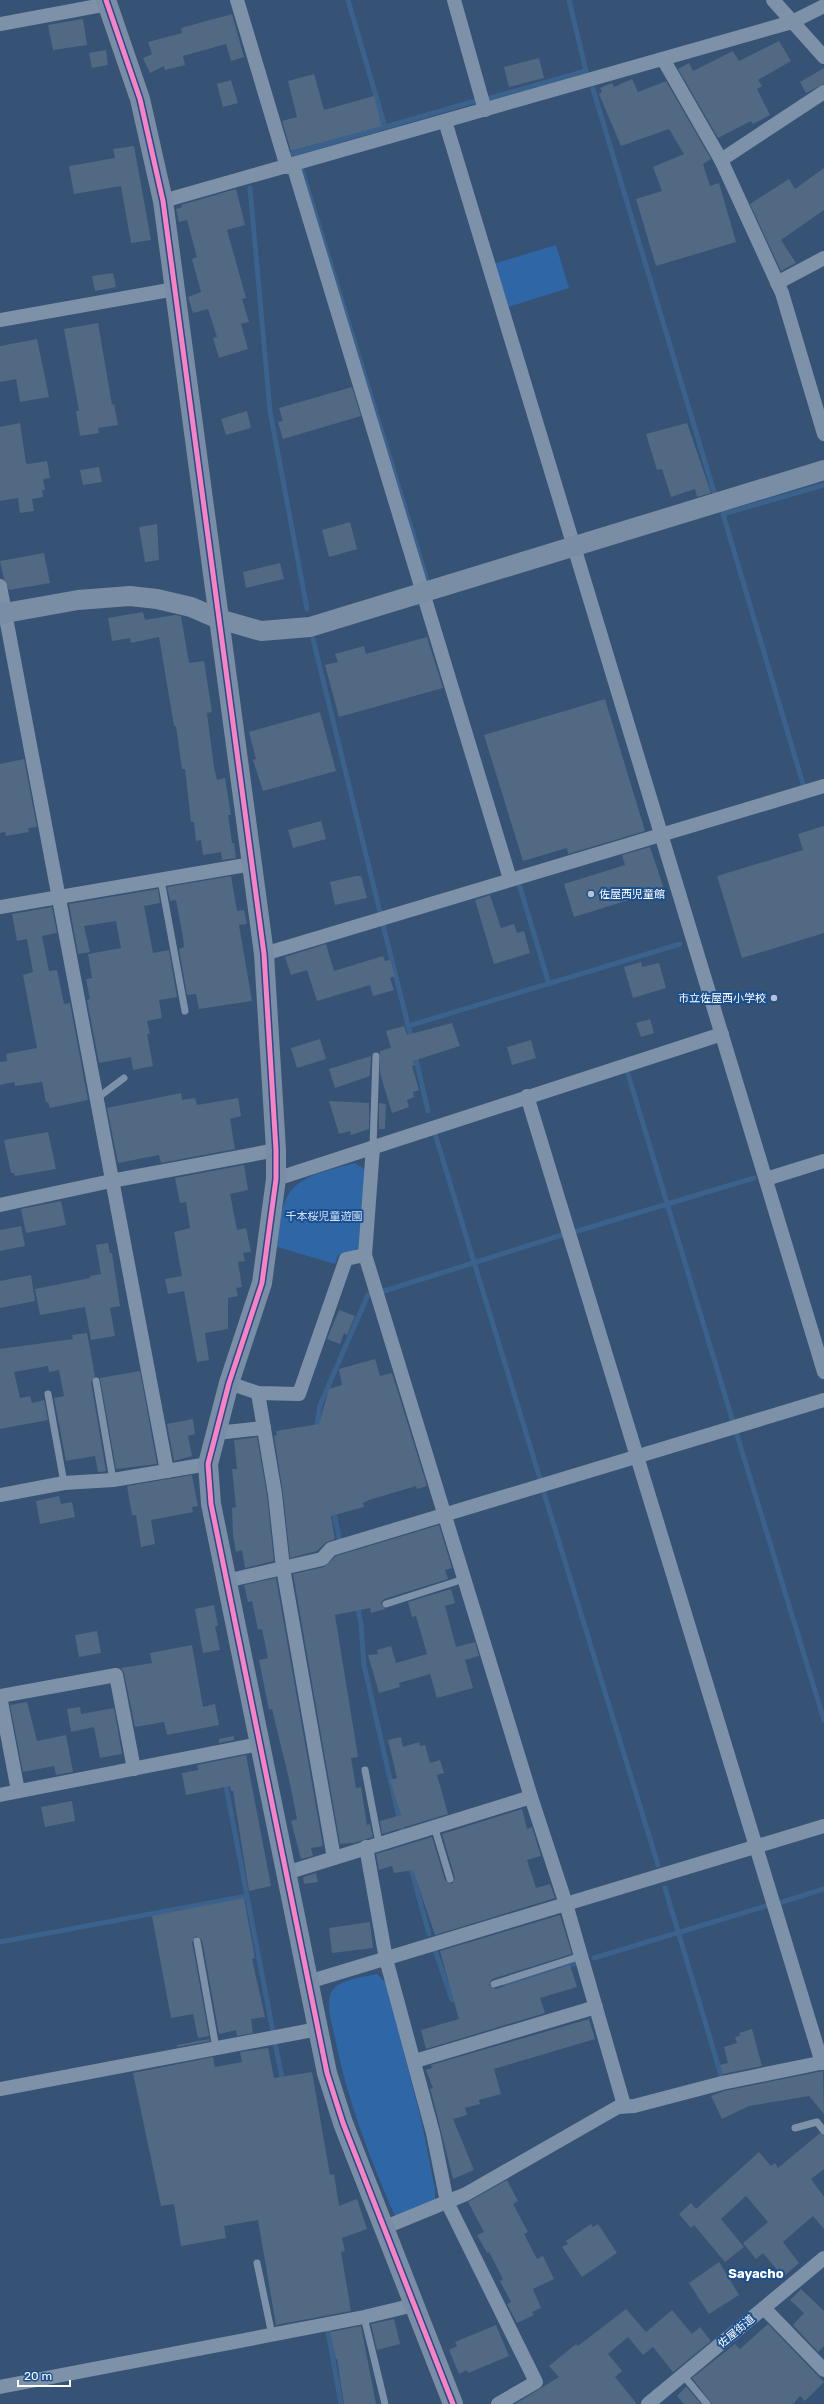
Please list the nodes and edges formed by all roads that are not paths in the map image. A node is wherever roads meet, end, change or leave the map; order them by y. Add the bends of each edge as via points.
1 (237, 0) edge
2 (454, 0) edge
3 (773, 0) edge
4 (107, 2) edge
5 (824, 6) edge
6 (792, 22) junction
7 (0, 24) edge
8 (824, 57) edge
9 (663, 59) junction
10 (824, 92) edge
11 (485, 110) junction
12 (445, 121) junction
13 (721, 160) junction
14 (290, 166) junction
15 (163, 201) junction
16 (824, 258) edge
17 (778, 283) junction
18 (175, 289) junction
19 (0, 320) edge
20 (824, 434) edge
21 (824, 470) edge
22 (573, 546) junction
23 (0, 586) edge
24 (423, 593) junction
25 (3, 614) edge
26 (219, 619) junction
27 (824, 786) edge
28 (662, 835) junction
29 (252, 864) junction
30 (510, 879) junction
31 (161, 880) junction
32 (58, 897) junction
33 (0, 908) edge
34 (264, 954) junction
35 (186, 1011) dead end
36 (722, 1034) junction
37 (376, 1056) dead end
38 (124, 1078) dead end
39 (527, 1096) junction
40 (96, 1099) junction
41 (373, 1147) junction
42 (276, 1150) junction
43 (824, 1161) edge
44 (276, 1179) junction
45 (766, 1179) junction
46 (111, 1181) junction
47 (0, 1204) edge
48 (365, 1255) junction
49 (824, 1372) edge
50 (96, 1381) dead end
51 (229, 1383) junction
52 (258, 1393) junction
53 (48, 1394) dead end
54 (824, 1400) edge
55 (264, 1428) junction
56 (216, 1433) junction
57 (638, 1456) junction
58 (208, 1464) junction
59 (167, 1471) junction
60 (113, 1480) junction
61 (64, 1484) junction
62 (0, 1495) edge
63 (445, 1515) junction
64 (283, 1568) junction
65 (464, 1579) junction
66 (226, 1581) junction
67 (386, 1604) dead end
68 (259, 1744) junction
69 (134, 1769) junction
70 (365, 1770) dead end
71 (18, 1791) junction
72 (0, 1794) edge
73 (531, 1797) junction
74 (434, 1826) junction
75 (824, 1826) edge
76 (372, 1845) junction
77 (757, 1847) junction
78 (334, 1858) junction
79 (286, 1873) junction
80 (450, 1879) dead end
81 (566, 1904) junction
82 (197, 1941) dead end
83 (581, 1956) junction
84 (386, 1959) junction
85 (308, 1982) junction
86 (494, 1984) dead end
87 (596, 2007) junction
88 (318, 2029) junction
89 (216, 2048) junction
90 (415, 2061) junction
91 (823, 2063) edge
92 (0, 2089) edge
93 (624, 2105) junction
94 (795, 2128) dead end
95 (824, 2131) edge
96 (447, 2202) junction
97 (383, 2228) junction
98 (824, 2258) edge
99 (258, 2263) dead end
100 (414, 2305) junction
101 (764, 2308) junction
102 (364, 2317) junction
103 (272, 2335) junction
104 (824, 2370) edge
105 (683, 2376) junction
106 (0, 2387) edge
107 (385, 2404) edge
108 (453, 2404) edge
109 (498, 2404) edge
110 (648, 2404) edge
111 (707, 2404) edge

1 - 14 street
2 - 11 street
3 - 6 street
4 - 7 street
4 - 15 street via 140,99
5 - 6 street
6 - 8 street
6 - 9 street
9 - 11 street
9 - 13 street
10 - 13 street
11 - 12 street
12 - 14 street
12 - 22 street
13 - 17 street
14 - 15 street
14 - 24 street
15 - 18 street
16 - 17 street
17 - 20 street
18 - 19 street
18 - 26 street
21 - 22 street
22 - 24 street
22 - 28 street
23 - 25 street
24 - 26 street via 310,627 261,631
24 - 30 street
25 - 26 street via 78,600 130,596 191,607
25 - 32 street
26 - 29 street
27 - 28 street
28 - 30 street
28 - 36 street
29 - 31 street
29 - 34 street
30 - 34 street
31 - 32 street
31 - 35 lane
32 - 33 street
32 - 40 street
34 - 42 street
36 - 39 street
36 - 45 street
37 - 41 lane
38 - 40 lane
39 - 41 street
39 - 57 street
40 - 46 street
41 - 44 street
41 - 48 street
42 - 44 street
42 - 46 street
43 - 45 street
44 - 51 street via 262,1283
45 - 49 street
46 - 47 street
46 - 59 street
48 - 52 street via 346,1259 299,1394
48 - 63 street
50 - 60 lane
51 - 52 street
51 - 56 street
52 - 55 street
53 - 61 lane
54 - 57 street
55 - 56 street
55 - 64 street via 275,1494
56 - 58 street
57 - 63 street
57 - 77 street
58 - 59 street
58 - 66 street via 211,1504
59 - 60 street
60 - 61 street
61 - 62 street
63 - 64 street via 331,1549 322,1559
63 - 65 street
64 - 66 street
64 - 78 street
65 - 67 lane
65 - 73 street
66 - 68 street
68 - 69 street
68 - 79 street
69 - 71 street
69 - 71 street via 116,1675 0,1696
70 - 76 lane
71 - 72 street
73 - 74 street
73 - 81 street
74 - 76 street
74 - 80 lane
75 - 77 street
76 - 78 street
76 - 84 street
77 - 81 street
77 - 91 street
78 - 79 street
79 - 85 street
81 - 83 street
81 - 84 street
82 - 89 lane
83 - 86 lane
83 - 87 street
84 - 85 street
84 - 90 street
85 - 88 street
87 - 90 street
87 - 93 street
88 - 89 street
88 - 97 street via 343,2123
89 - 92 street
90 - 96 street
91 - 93 street via 722,2083 634,2106
93 - 96 street via 466,2194
94 - 95 lane via 817,2122
96 - 97 street
96 - 109 street via 536,2382
97 - 100 street
98 - 101 street, 佐屋街道
99 - 103 lane
100 - 102 street
100 - 108 street
101 - 104 street
101 - 105 street, 佐屋街道
102 - 103 street
102 - 107 lane
103 - 106 street
105 - 110 street, 佐屋街道
105 - 111 lane

